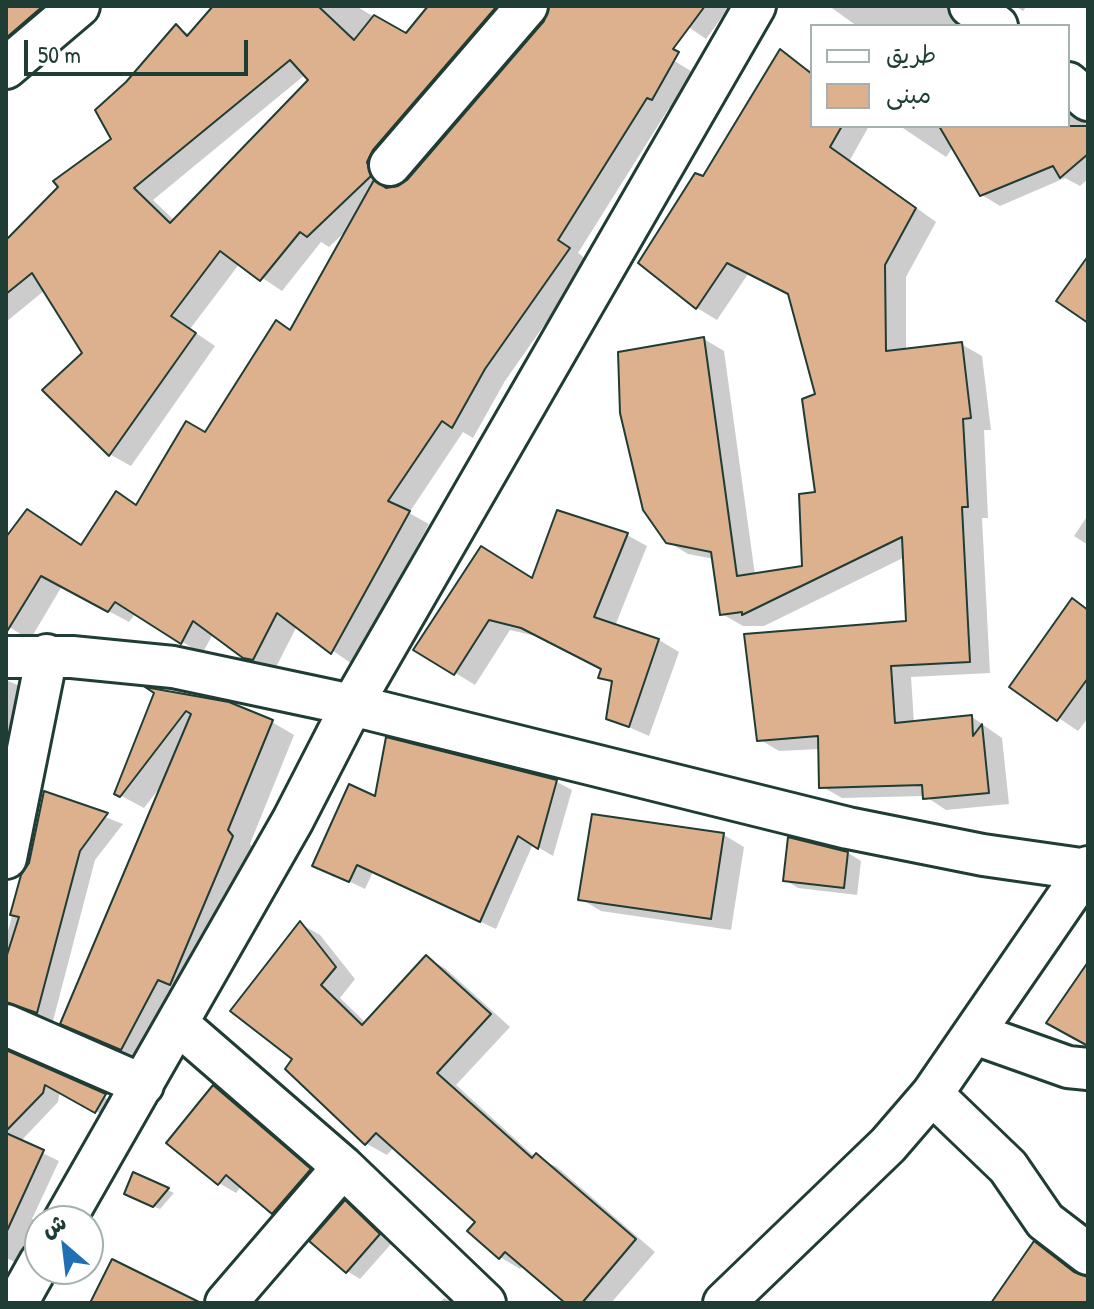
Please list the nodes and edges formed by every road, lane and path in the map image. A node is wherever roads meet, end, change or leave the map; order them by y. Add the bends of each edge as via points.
1 (79, 6) edge
2 (527, 6) edge
3 (755, 6) edge
4 (970, 6) edge
5 (994, 24) edge
6 (6, 68) edge
7 (1070, 85) edge
8 (1088, 100) edge
9 (390, 165) dead end
10 (47, 655) junction
11 (6, 657) edge
12 (352, 705) junction
13 (6, 858) edge
14 (1088, 869) edge
15 (178, 1024) junction
16 (6, 1025) edge
17 (975, 1034) junction
18 (1088, 1069) edge
19 (143, 1085) junction
20 (932, 1094) junction
21 (343, 1167) junction
22 (73, 1205) edge
23 (1088, 1254) edge
24 (27, 1285) edge
25 (17, 1303) edge
26 (226, 1303) edge
27 (485, 1303) edge
28 (724, 1303) edge

1 - 6 street
2 - 9 street
3 - 12 street
4 - 5 street
7 - 8 street
10 - 11 street
10 - 12 street via 173,667
10 - 13 street
12 - 14 street via 848,828
12 - 15 street
14 - 17 street
15 - 19 street
15 - 21 street
16 - 19 street
17 - 18 street via 1068,1067
17 - 20 street
19 - 22 street
20 - 23 street via 1008,1167 1045,1221
20 - 28 street via 888,1145
21 - 26 street
21 - 27 street
24 - 25 street

